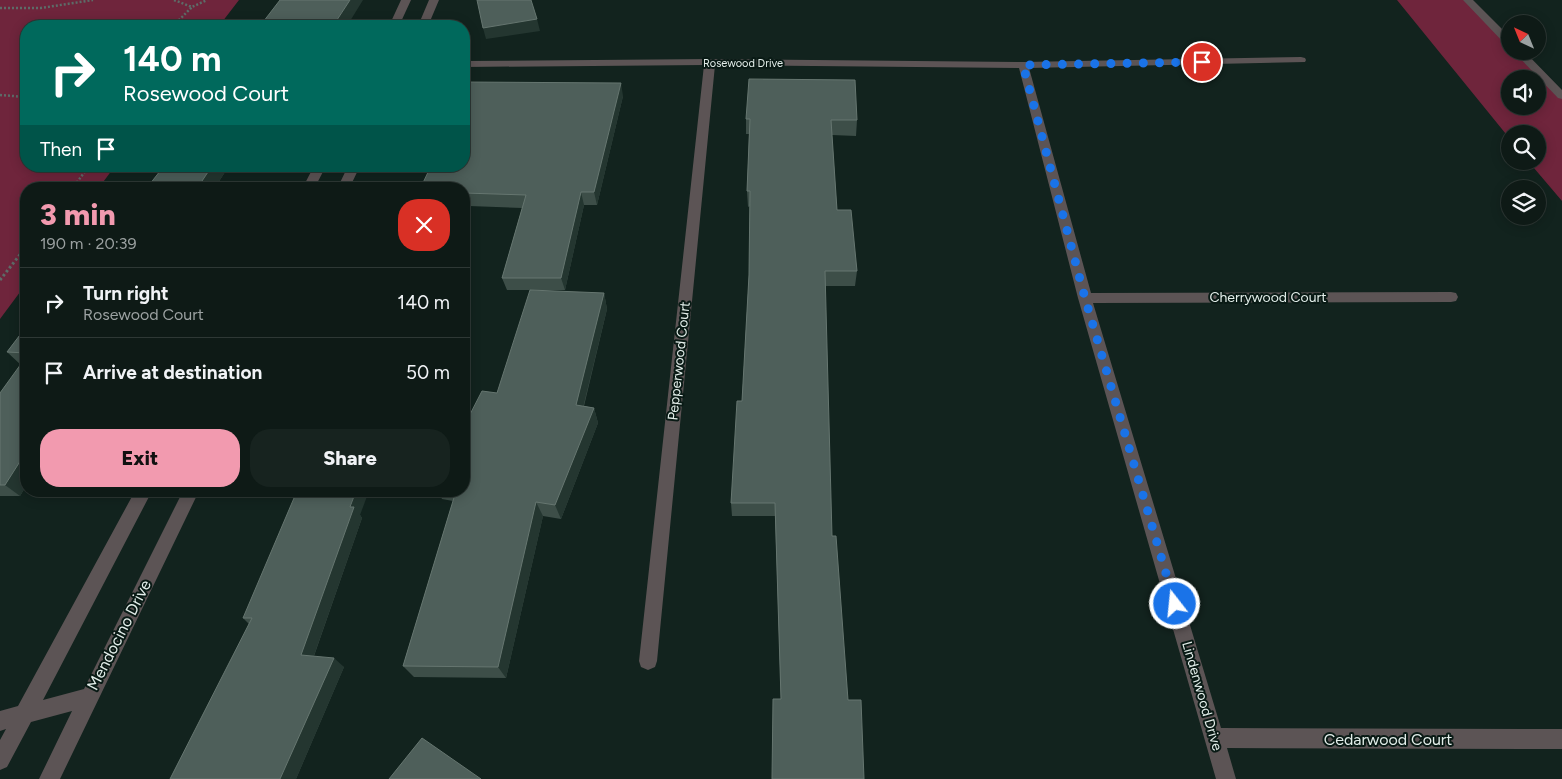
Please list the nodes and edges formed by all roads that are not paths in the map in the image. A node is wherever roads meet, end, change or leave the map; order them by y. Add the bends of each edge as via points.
1 (406, 0) edge
2 (434, 0) edge
3 (1468, 0) edge
4 (397, 20) edge
5 (426, 20) edge
6 (1501, 34) edge
7 (1301, 60) dead end
8 (1527, 60) edge
9 (710, 62) junction
10 (470, 64) edge
11 (1023, 65) junction
12 (1562, 96) edge
13 (1451, 297) dead end
14 (1085, 298) junction
15 (141, 497) edge
16 (188, 497) edge
17 (648, 661) dead end
18 (88, 697) junction
19 (24, 714) junction
20 (0, 721) edge
21 (1214, 738) junction
22 (1562, 739) edge
23 (0, 760) edge
24 (49, 779) edge
25 (1226, 779) edge

1 - 4 street
2 - 5 street
3 - 6 street
7 - 11 street, Rosewood Drive
8 - 12 street
9 - 10 street, Rosewood Drive
9 - 11 street, Rosewood Drive
9 - 17 street, Pepperwood Court
11 - 14 street, Lindenwood Drive
13 - 14 street, Cherrywood Court
14 - 21 street, Lindenwood Drive
15 - 19 street
16 - 18 street, Mendocino Drive
18 - 19 street
18 - 24 street, Mendocino Drive
19 - 20 street
19 - 23 street
21 - 22 street, Cedarwood Court
21 - 25 street, Lindenwood Drive

